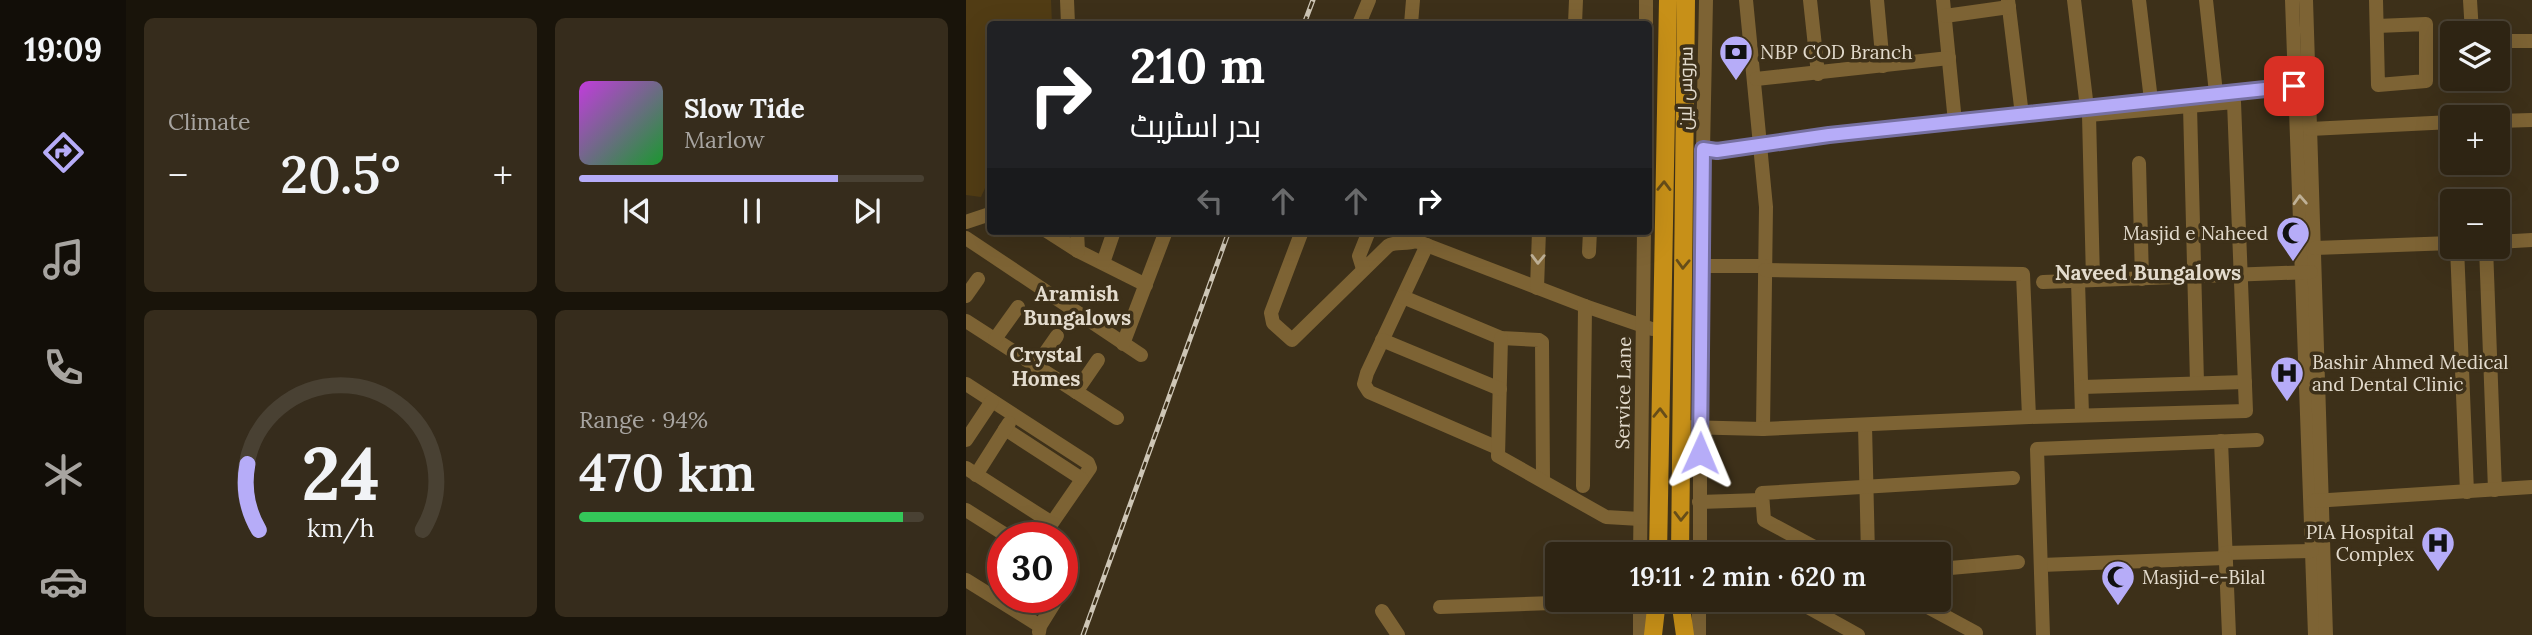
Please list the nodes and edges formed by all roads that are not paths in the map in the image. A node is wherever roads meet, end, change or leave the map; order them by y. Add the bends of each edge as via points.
1 (1067, 0) edge
2 (1369, 0) edge
3 (1413, 0) edge
4 (1576, 0) edge
5 (1647, 0) edge
6 (1668, 0) edge
7 (1686, 0) edge
8 (1706, 0) edge
9 (1746, 0) edge
10 (1810, 0) edge
11 (1877, 0) edge
12 (1943, 0) edge
13 (2074, 0) edge
14 (2139, 0) edge
15 (2206, 0) edge
16 (2292, 0) edge
17 (2306, 0) edge
18 (2376, 0) edge
19 (2470, 0) edge
20 (2008, 4) edge
21 (1945, 16) junction
22 (1068, 21) edge
23 (1360, 21) edge
24 (1411, 21) edge
25 (1575, 21) edge
26 (1646, 21) edge
27 (2471, 21) edge
28 (2377, 26) junction
29 (2510, 41) edge
30 (2532, 41) edge
31 (1949, 58) junction
32 (1884, 66) junction
33 (1818, 74) junction
34 (1756, 79) junction
35 (2294, 86) junction
36 (2216, 93) junction
37 (2151, 100) junction
38 (2190, 106) junction
39 (2087, 107) junction
40 (2022, 115) junction
41 (2532, 120) edge
42 (2510, 121) edge
43 (1955, 122) junction
44 (2440, 123) edge
45 (2310, 129) junction
46 (1665, 142) junction
47 (1684, 143) junction
48 (1762, 144) junction
49 (1703, 149) junction
50 (2139, 163) dead end
51 (987, 215) edge
52 (966, 222) edge
53 (1053, 235) edge
54 (1077, 235) edge
55 (1113, 235) edge
56 (1165, 235) edge
57 (1300, 235) edge
58 (1367, 235) edge
59 (1539, 235) edge
60 (1590, 235) edge
61 (1644, 235) edge
62 (966, 238) edge
63 (1416, 239) edge
64 (2532, 240) edge
65 (2510, 241) edge
66 (2440, 243) edge
67 (2315, 248) junction
68 (1078, 251) junction
69 (1589, 252) dead end
70 (2457, 259) edge
71 (2486, 259) edge
72 (1103, 263) junction
73 (1702, 266) junction
74 (1765, 266) junction
75 (2008, 266) dead end
76 (1363, 269) junction
77 (2309, 272) junction
78 (2241, 275) junction
79 (2194, 277) junction
80 (978, 279) dead end
81 (2142, 279) junction
82 (2085, 280) junction
83 (2043, 282) dead end
84 (1146, 285) junction
85 (1537, 288) junction
86 (966, 296) edge
87 (1403, 297) junction
88 (1585, 306) junction
89 (1018, 307) dead end
90 (966, 321) edge
91 (1652, 329) junction
92 (1057, 336) dead end
93 (1501, 338) junction
94 (995, 340) junction
95 (1382, 340) junction
96 (1123, 344) junction
97 (1140, 355) dead end
98 (1098, 360) dead end
99 (1036, 366) junction
100 (2245, 382) junction
101 (2197, 383) junction
102 (966, 384) edge
103 (2082, 387) junction
104 (1500, 389) junction
105 (1076, 392) junction
106 (992, 401) junction
107 (1014, 415) junction
108 (2082, 415) junction
109 (2029, 417) junction
110 (1117, 418) dead end
111 (1865, 425) junction
112 (1682, 427) junction
113 (1701, 428) junction
114 (1005, 429) junction
115 (1763, 429) junction
116 (966, 440) edge
117 (2257, 440) dead end
118 (2221, 441) junction
119 (1498, 449) junction
120 (971, 472) edge
121 (2013, 478) dead end
122 (1082, 479) junction
123 (1543, 480) junction
124 (1583, 486) dead end
125 (1866, 486) junction
126 (2532, 487) edge
127 (2495, 490) junction
128 (2467, 492) junction
129 (1761, 500) junction
130 (2316, 501) junction
131 (1699, 502) junction
132 (966, 510) edge
133 (1640, 519) junction
134 (987, 523) edge
135 (1640, 542) edge
136 (1658, 542) edge
137 (1680, 542) edge
138 (1703, 542) edge
139 (1805, 542) edge
140 (1868, 542) edge
141 (2312, 551) junction
142 (2225, 556) junction
143 (2018, 562) dead end
144 (2041, 565) junction
145 (1951, 568) edge
146 (966, 580) edge
147 (1545, 604) edge
148 (1440, 607) dead end
149 (1382, 611) dead end
150 (1646, 612) edge
151 (1650, 612) edge
152 (1652, 612) edge
153 (1679, 612) edge
154 (1680, 612) edge
155 (1699, 612) edge
156 (1817, 612) edge
157 (1937, 612) edge
158 (1049, 613) edge
159 (1040, 630) edge
160 (1976, 633) dead end
161 (1398, 635) edge
162 (1640, 635) edge
163 (1653, 635) edge
164 (1661, 635) edge
165 (1678, 635) edge
166 (1685, 635) edge
167 (1699, 635) edge
168 (1858, 635) edge
169 (2043, 635) edge
170 (2230, 635) edge
171 (2315, 635) edge
172 (2326, 635) edge

1 - 22 street
2 - 23 street
3 - 24 street
4 - 25 street
5 - 26 street
6 - 46 main road
7 - 47 main road
8 - 49 street, سروس لین
9 - 34 street
10 - 33 street
11 - 32 street
12 - 21 street
13 - 39 street
14 - 37 street
15 - 36 street
16 - 35 street
17 - 45 street
18 - 28 street
19 - 27 street
20 - 21 street
20 - 40 street
21 - 31 street
28 - 28 street via 2378,85 2426,81 2426,24
29 - 30 street
31 - 32 street
31 - 43 street
32 - 33 street
33 - 34 street
34 - 48 street
35 - 36 street
77 -> 35 street
36 - 37 street
37 - 39 street
38 - 78 street via 2234,102
38 - 79 street
38 - 82 street via 2089,116
39 - 40 street
40 - 43 street
41 - 42 street
43 - 48 street
44 - 45 street
45 - 67 street
46 - 47 main road
91 -> 46 main road
47 -> 112 main road
48 - 49 street
48 - 74 street
49 - 73 street, سروس لین
50 - 81 street
51 - 52 street
53 - 68 street
54 - 68 street
55 - 72 street
56 - 84 street
57 - 76 street via 1271,313 1273,323 1288,338 1295,339
58 - 76 street via 1359,256
59 -> 85 street
60 - 69 street
61 - 91 street, Service Lane
62 - 96 street
63 - 76 street via 1407,245 1388,246
63 - 85 street
63 - 87 street
64 - 65 street
66 - 67 street
67 - 77 street
68 - 72 street
70 - 128 street
71 - 127 street
72 - 84 street
73 - 74 street
73 - 113 street, سروس لین
74 - 75 street
74 - 109 street via 2024,274
74 - 115 street
77 - 78 street
77 - 130 street
78 - 79 street
78 - 100 street
79 - 81 street
79 - 101 street
80 - 86 street
81 - 82 street
82 - 83 street
82 - 103 street
84 - 96 street
85 - 88 street
87 - 93 street
87 - 95 street
88 - 91 street
88 - 124 street
89 - 94 street
90 - 94 street
91 - 133 street, Service Lane
136 -> 91 main road
92 - 99 street
93 - 104 street
93 - 123 street via 1539,340 1544,347
94 - 99 street
95 - 104 street
95 - 119 street via 1364,384 1369,391
96 - 97 street
98 - 105 street
99 - 105 street
100 - 101 street
100 - 108 street via 2246,411
101 - 103 street
102 - 106 street
103 - 108 street
104 - 119 street
105 - 110 street
106 - 107 street
106 - 116 street
107 - 114 street
107 - 122 street via 1090,465
108 - 109 street
109 - 111 street
111 - 115 street
111 - 125 street
112 - 113 street
112 -> 137 main road
113 - 115 street
113 - 131 street, سروس لین
114 - 120 street
114 - 122 street
117 - 118 street
118 - 142 street
118 - 144 street via 2037,449
119 - 123 street via 1502,459
120 - 122 street via 1052,523
121 - 125 street
123 - 133 street via 1606,517
125 - 129 street via 1764,492
125 - 140 street
126 - 127 street
127 - 128 street
128 - 130 street
129 - 131 street
129 - 139 street via 1765,521
130 - 141 street
130 - 172 street
131 - 138 street, سروس لین
132 - 134 street
133 - 135 street, Service Lane
141 - 142 street
141 - 171 street
142 - 144 street
142 - 170 street
143 - 145 street
144 - 169 street
146 - 159 street
147 - 148 street
149 - 161 street
150 - 162 street
151 - 163 main road
152 - 164 main road
153 - 165 main road
154 - 166 main road
155 - 167 street
156 - 168 street
157 - 160 street
158 - 159 street

